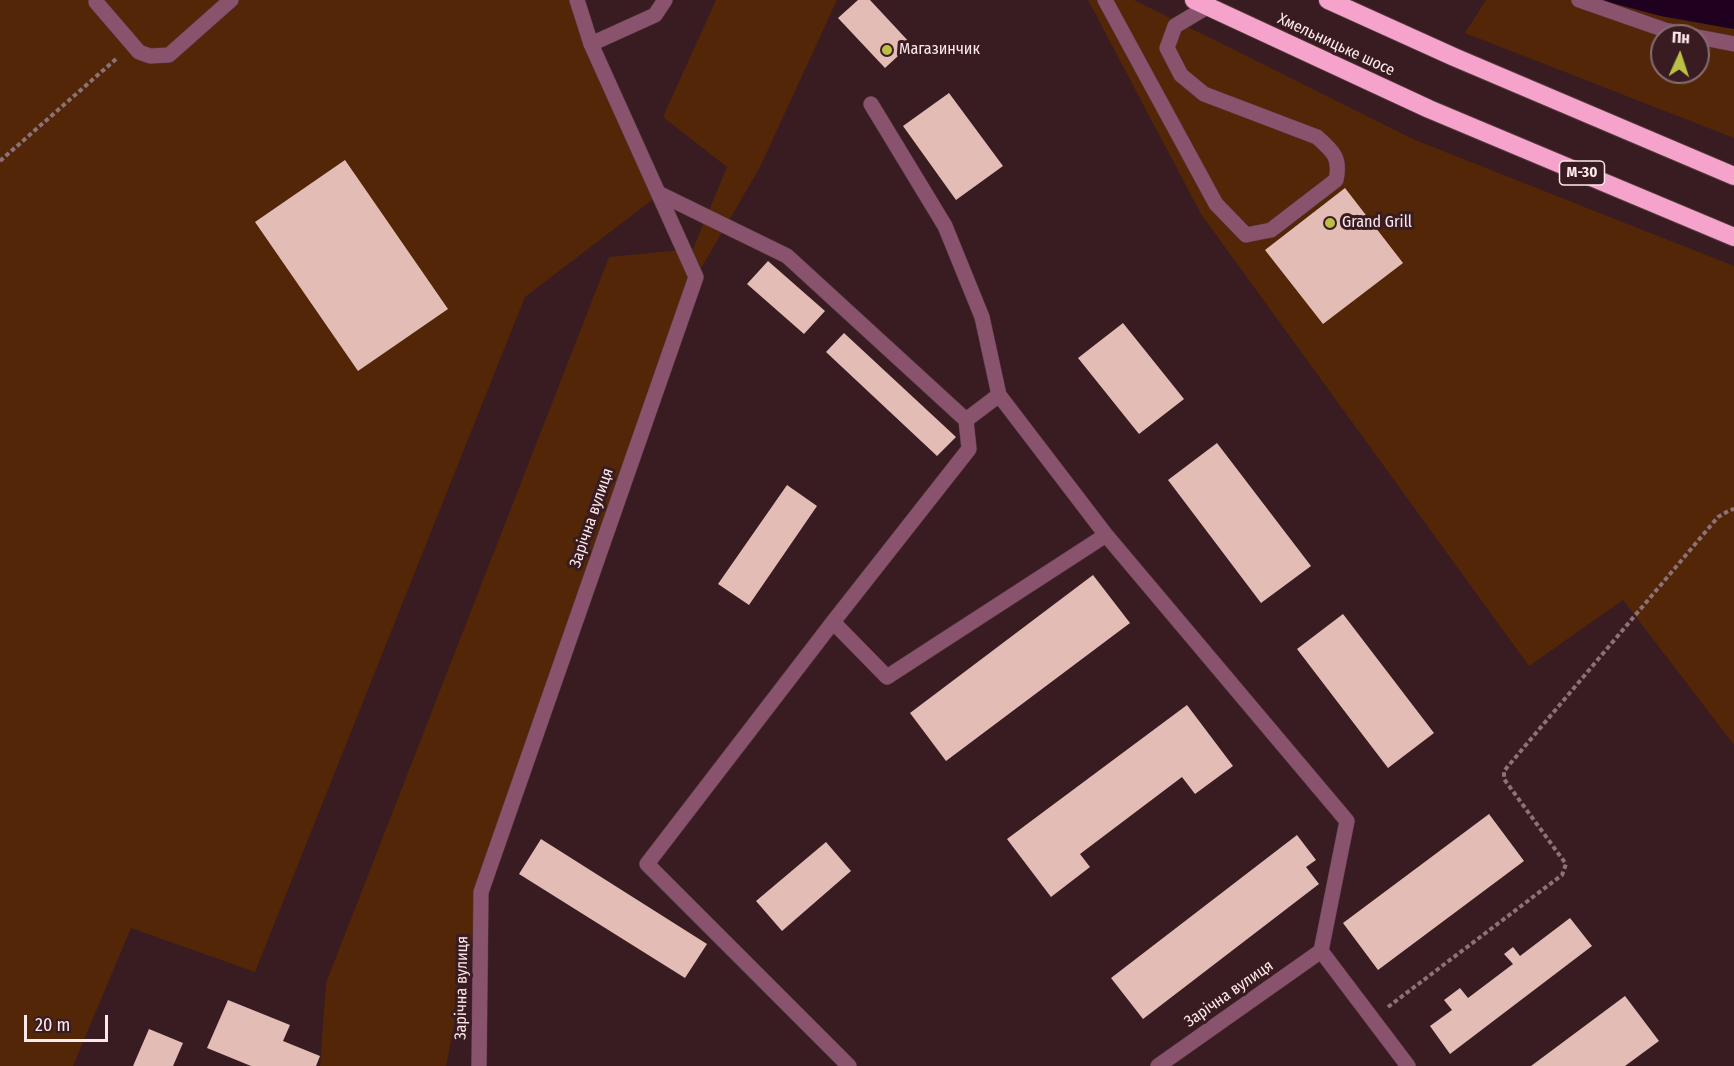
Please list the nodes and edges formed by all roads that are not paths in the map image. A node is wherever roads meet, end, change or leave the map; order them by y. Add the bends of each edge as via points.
1 (231, 0) edge
2 (578, 0) edge
3 (665, 0) edge
4 (1105, 0) edge
5 (1328, 0) edge
6 (1579, 0) edge
7 (96, 2) dead end
8 (1201, 3) edge
9 (1650, 25) edge
10 (1710, 39) edge
11 (591, 44) junction
12 (1734, 44) edge
13 (871, 104) dead end
14 (1734, 176) edge
15 (660, 194) junction
16 (1734, 237) edge
17 (999, 395) junction
18 (966, 420) junction
19 (1106, 535) junction
20 (833, 622) junction
21 (1321, 951) junction
22 (479, 1066) edge
23 (849, 1066) edge
24 (1158, 1066) edge
25 (1408, 1066) edge

1 - 7 street via 169,55 150,56 139,52
2 - 11 street, Зарічна вулиця
3 - 11 street via 656,15
4 - 8 street via 1216,204 1246,235 1271,230 1336,180 1339,168 1333,150 1317,137 1204,94 1181,75 1167,48 1175,26
5 - 14 highway
6 - 9 street
8 - 16 highway, Хмельницьке шосе / М-30 via 1429,109
10 - 12 street
11 - 15 street, Зарічна вулиця
13 - 17 street via 945,226 982,317
15 - 18 street via 787,256
15 - 22 street, Зарічна вулиця via 696,277 481,892
17 - 18 street
17 - 19 street
18 - 20 street via 969,449
19 - 20 street via 887,676
19 - 21 street via 1347,821
20 - 23 street via 647,864
21 - 24 street, Зарічна вулиця
21 - 25 street

